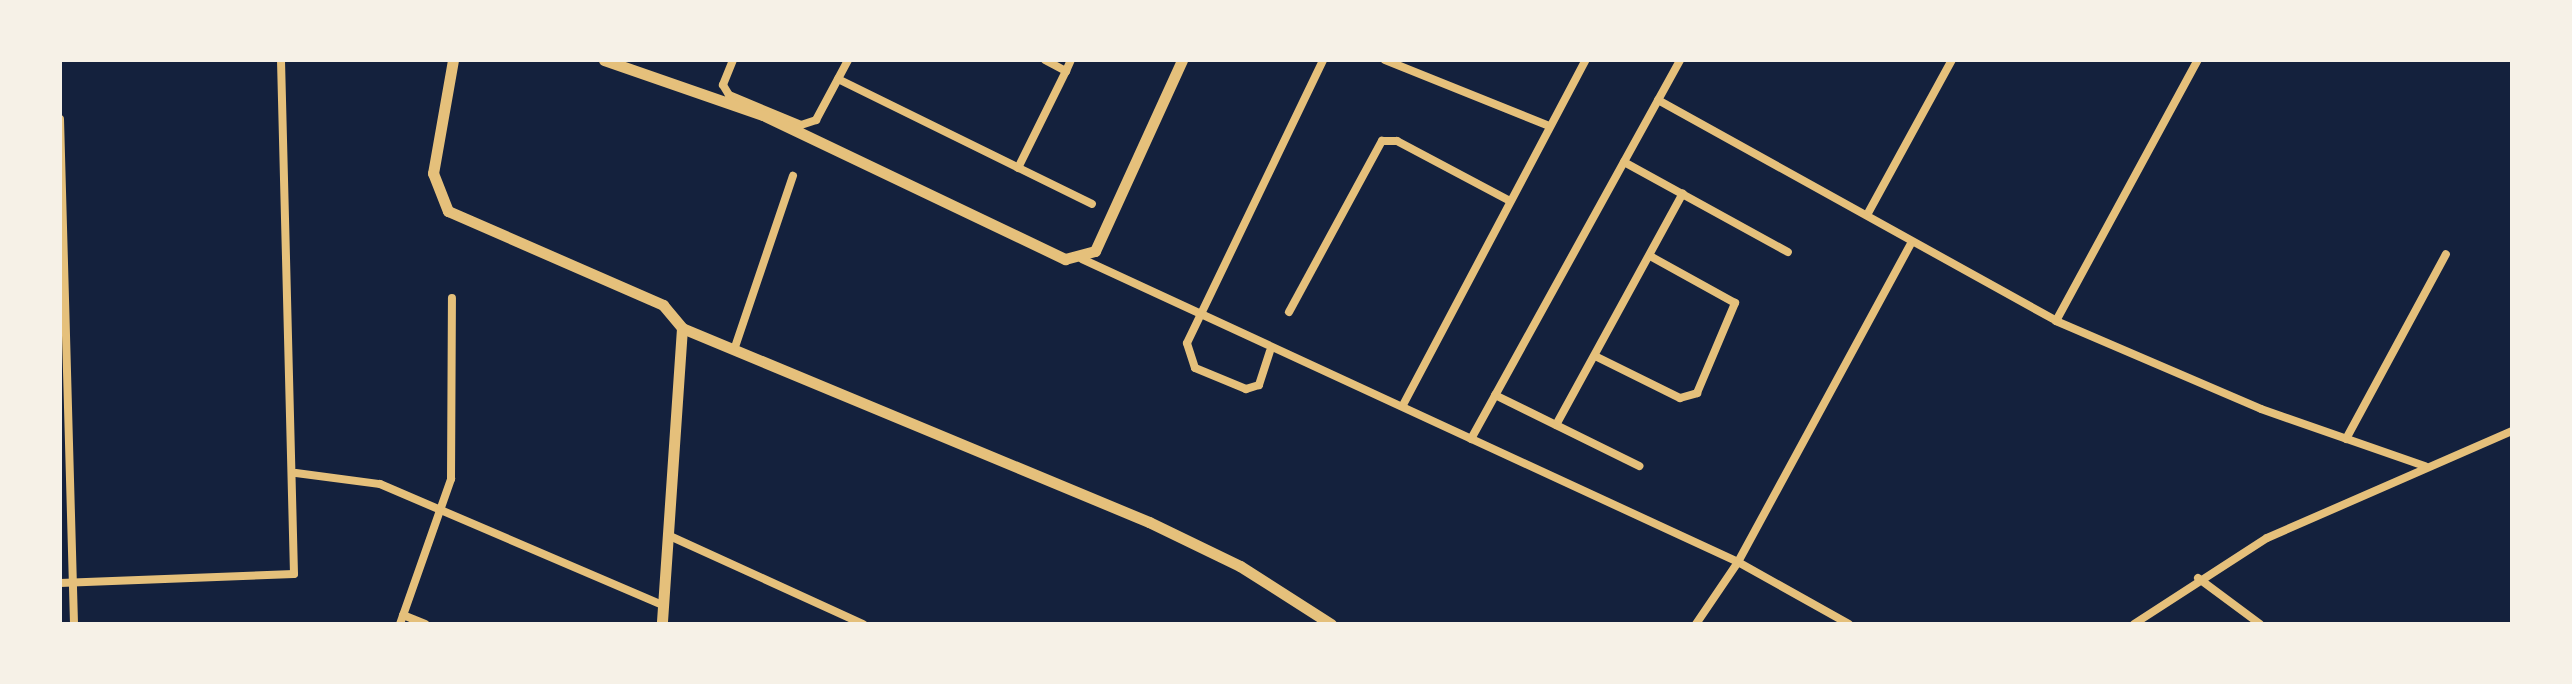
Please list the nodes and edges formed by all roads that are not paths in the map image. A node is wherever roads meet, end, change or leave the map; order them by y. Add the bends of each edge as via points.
1 (281, 60) edge
2 (453, 60) edge
3 (604, 60) edge
4 (733, 60) edge
5 (848, 60) edge
6 (1045, 60) edge
7 (1071, 60) edge
8 (1182, 60) edge
9 (1323, 60) edge
10 (1385, 60) edge
11 (1586, 60) edge
12 (1680, 60) edge
13 (1952, 60) edge
14 (2198, 60) edge
15 (1066, 71) junction
16 (838, 79) junction
17 (1658, 100) junction
18 (60, 119) edge
19 (1549, 126) junction
20 (1624, 162) junction
21 (1018, 168) junction
22 (793, 176) dead end
23 (1683, 193) junction
24 (1510, 201) junction
25 (1092, 204) dead end
26 (1867, 215) junction
27 (1912, 242) junction
28 (1788, 252) dead end
29 (2446, 254) dead end
30 (1650, 256) junction
31 (1082, 259) junction
32 (452, 298) dead end
33 (1289, 312) dead end
34 (1202, 320) junction
35 (2056, 321) junction
36 (682, 328) junction
37 (734, 350) junction
38 (1270, 351) junction
39 (1595, 356) junction
40 (64, 366) edge
41 (1495, 395) junction
42 (1403, 405) junction
43 (1556, 425) junction
44 (2512, 431) edge
45 (1471, 439) junction
46 (2346, 439) junction
47 (1639, 466) dead end
48 (2425, 466) junction
49 (296, 473) junction
50 (443, 512) junction
51 (672, 537) junction
52 (1738, 562) junction
53 (2198, 578) junction
54 (60, 583) edge
55 (74, 583) junction
56 (662, 605) junction
57 (402, 620) edge
58 (74, 624) edge
59 (425, 624) edge
60 (662, 624) edge
61 (863, 624) edge
62 (1331, 624) edge
63 (1696, 624) edge
64 (1849, 624) edge
65 (2134, 624) edge
66 (2260, 624) edge

1 - 49 street
2 - 36 street via 433,173 448,211 663,305
3 - 31 street via 717,96 1065,259
4 - 16 street via 723,85 729,95 801,125 816,120
5 - 16 street
6 - 15 street
7 - 15 street
8 - 31 street via 1095,251
9 - 34 street
10 - 19 street
11 - 19 street
12 - 17 street
13 - 26 street
14 - 35 street
15 - 21 street
16 - 21 street
17 - 20 street
17 - 26 street
18 - 40 street
19 - 24 street
20 - 23 street
20 - 41 street
21 - 25 street
22 - 37 street
23 - 28 street
23 - 30 street
24 - 33 street via 1397,141 1382,141
24 - 42 street
26 - 27 street
27 - 35 street
27 - 52 street
29 - 46 street
30 - 39 street
30 - 39 street via 1735,303 1697,393 1680,398
31 - 34 street
32 - 50 street via 454,437
34 - 38 street
34 - 38 street via 1187,356 1232,388 1259,385
35 - 46 street
36 - 37 street
36 - 51 street
37 - 62 street via 1149,522 1240,566
38 - 42 street
39 - 43 street
40 - 55 street
41 - 43 street
41 - 45 street
42 - 45 street
43 - 47 street
44 - 48 street
45 - 52 street
46 - 48 street
48 - 53 street via 2342,500
49 - 50 street via 357,477
49 - 55 street via 294,574
50 - 56 street
50 - 57 street
51 - 56 street
51 - 61 street
52 - 63 street
52 - 64 street
53 - 65 street
53 - 66 street
54 - 55 street
55 - 58 street
56 - 60 street
57 - 59 street

